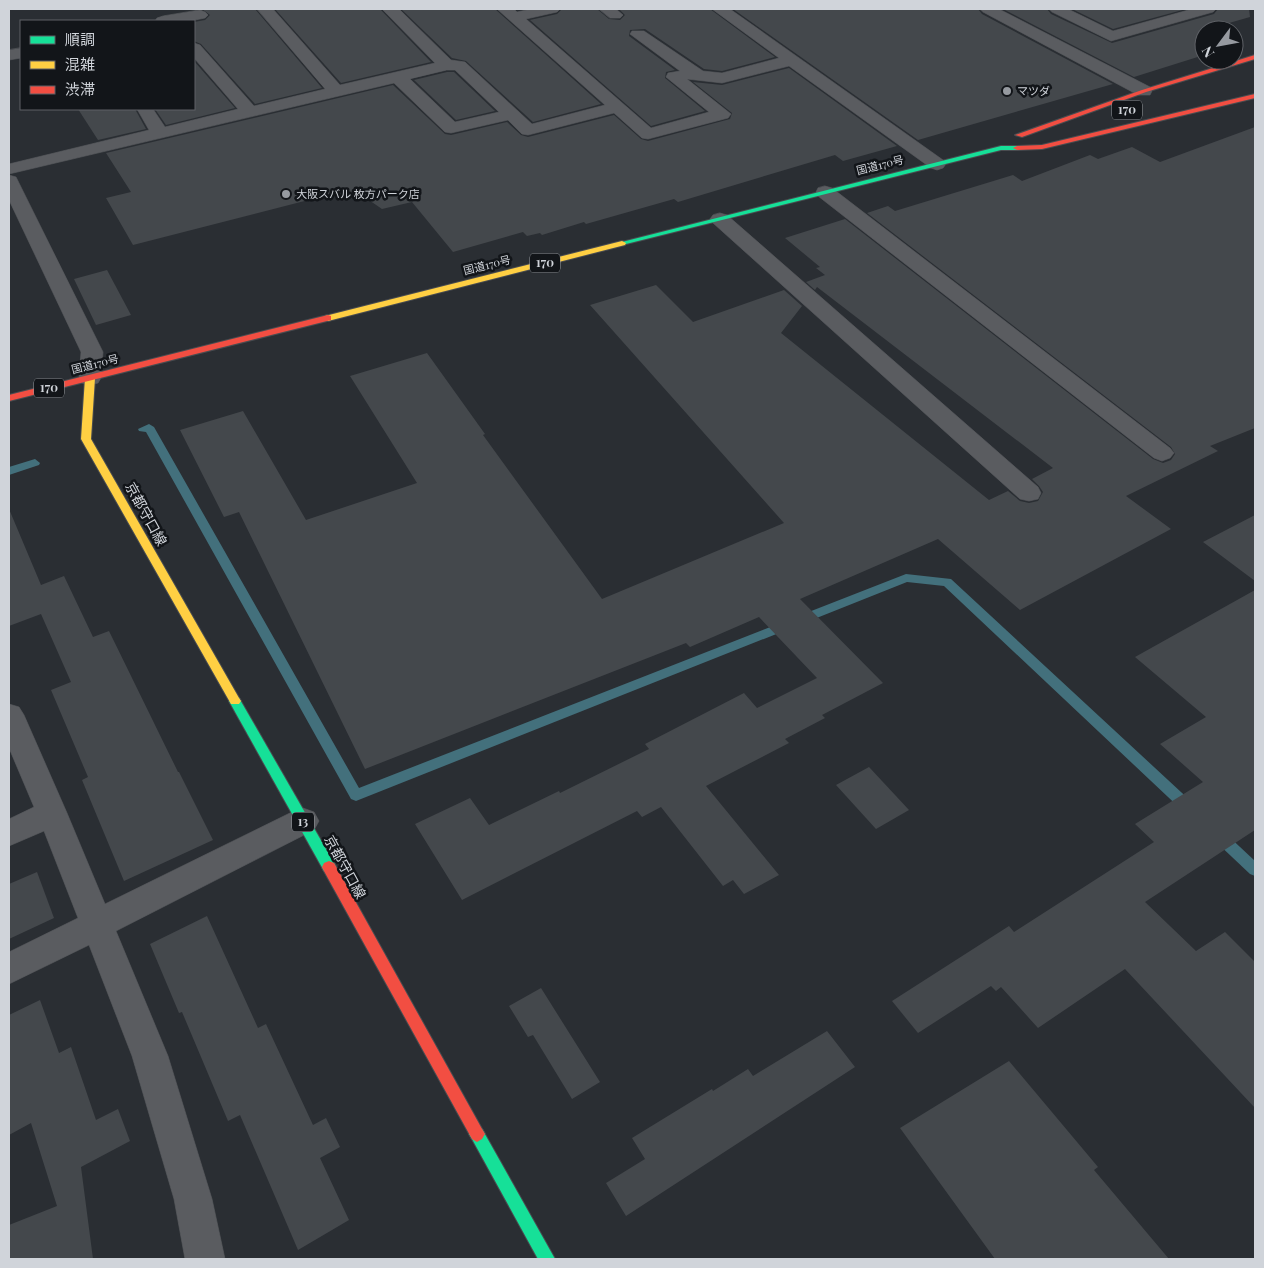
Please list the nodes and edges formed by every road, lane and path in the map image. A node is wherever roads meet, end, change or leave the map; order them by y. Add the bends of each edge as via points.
1 (265, 9) edge
2 (390, 9) edge
3 (552, 9) edge
4 (720, 9) edge
5 (988, 9) edge
6 (1057, 9) edge
7 (1208, 9) edge
8 (510, 13) edge
9 (200, 15) dead end
10 (173, 20) edge
11 (638, 34) dead end
12 (195, 49) edge
13 (1255, 57) edge
14 (792, 60) junction
15 (447, 65) junction
16 (691, 73) junction
17 (398, 77) junction
18 (1255, 84) edge
19 (1238, 88) dead end
20 (1144, 91) junction
21 (336, 92) junction
22 (1255, 96) edge
23 (618, 107) junction
24 (146, 110) edge
25 (1122, 111) dead end
26 (250, 112) junction
27 (512, 114) junction
28 (160, 133) junction
29 (1020, 135) junction
30 (1001, 148) junction
31 (937, 164) junction
32 (9, 169) edge
33 (9, 181) edge
34 (825, 192) junction
35 (720, 219) junction
36 (90, 378) junction
37 (9, 398) edge
38 (1162, 453) dead end
39 (1029, 493) dead end
40 (9, 715) edge
41 (52, 813) junction
42 (303, 821) junction
43 (9, 833) edge
44 (97, 925) junction
45 (9, 969) edge
46 (205, 1259) edge
47 (547, 1259) edge

1 - 21 street
2 - 15 street
3 - 8 street
4 - 14 street
5 - 20 street
6 - 7 street via 1111,36
8 - 23 street
9 - 10 street
11 - 16 street
12 - 26 street
13 - 20 main road, 170
14 - 16 street via 722,78
14 - 31 street
15 - 17 street
15 - 27 street via 459,66
16 - 23 street via 674,77 722,114 648,134
17 - 21 street
17 - 27 street via 451,128
18 - 19 main road
20 - 29 main road, 170
21 - 26 street
22 - 30 main road, 国道170号 via 1042,148
23 - 27 street via 528,130
24 - 28 street
25 - 29 main road, 国道170号 / 170
26 - 28 street
28 - 32 street
29 - 30 main road, 国道170号 / 170
30 - 31 main road, 国道170号 / 170
31 - 34 main road, 国道170号 / 170
33 - 36 street via 92,352
34 - 35 main road, 国道170号 / 170
34 - 38 street
35 - 36 main road, 国道170号 / 170
35 - 39 street
36 - 37 main road, 国道170号 / 170
36 - 42 main road, 京都守口線 / 13 via 86,439
40 - 41 street
41 - 43 street
41 - 44 street
42 - 44 street
42 - 47 main road, 京都守口線 / 13
44 - 45 street
44 - 46 street via 150,1056 192,1199

